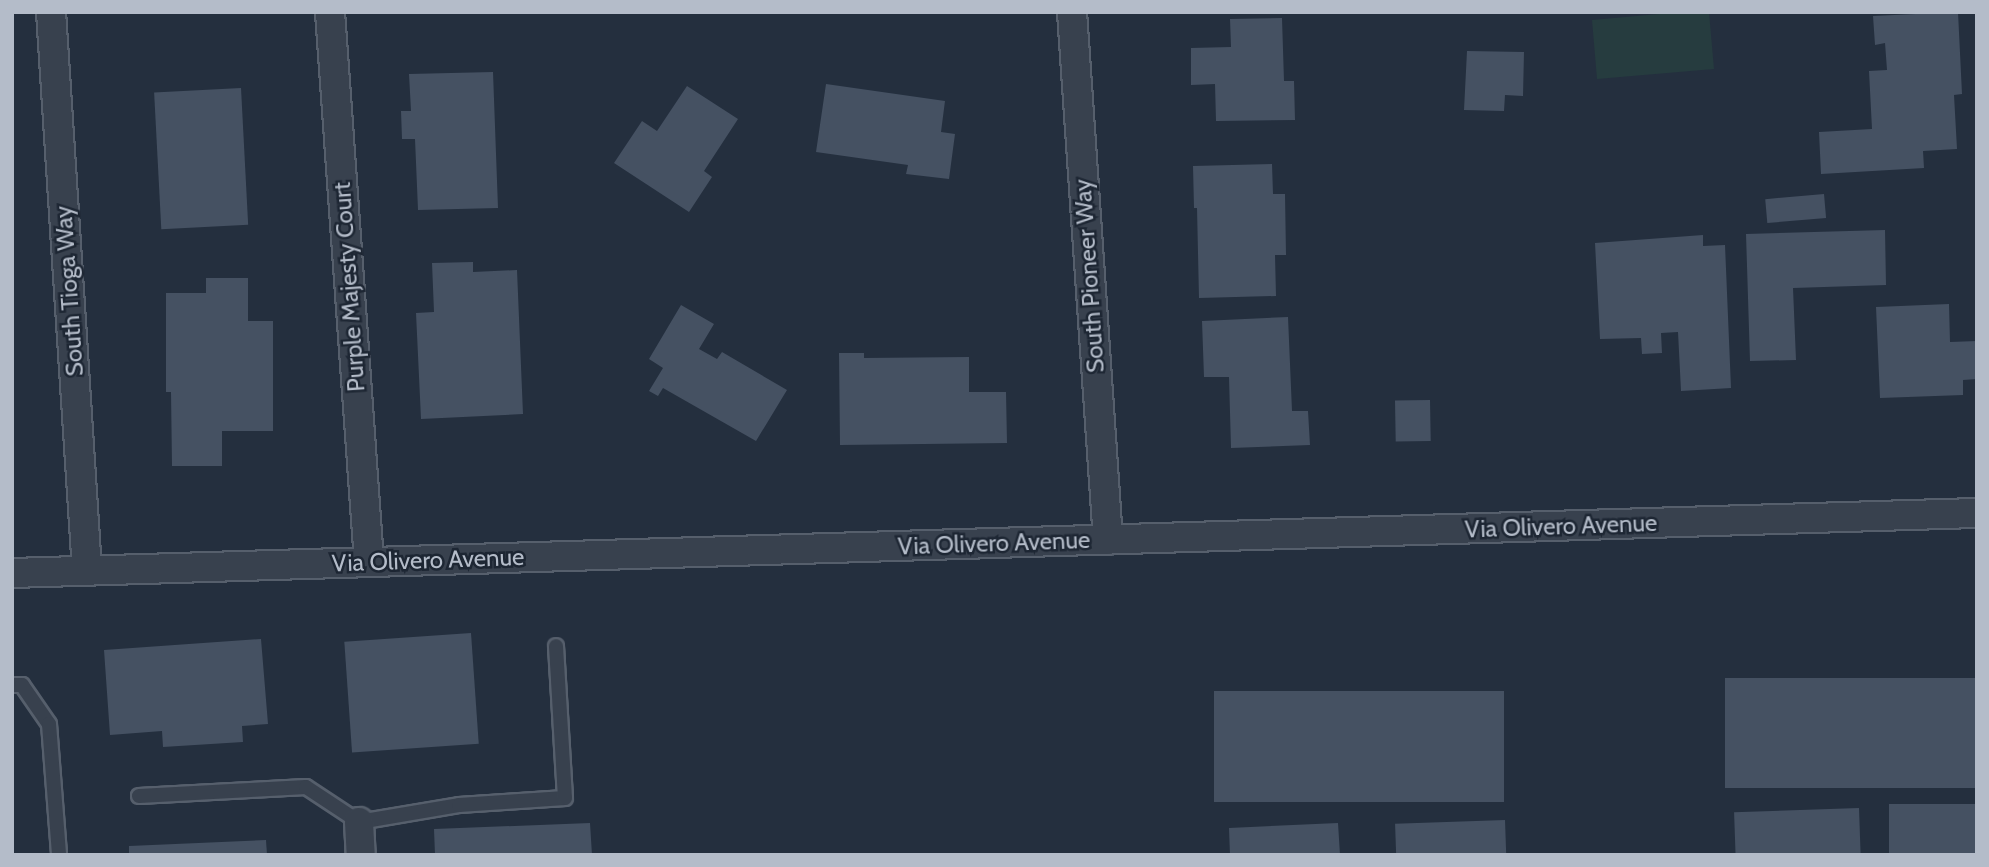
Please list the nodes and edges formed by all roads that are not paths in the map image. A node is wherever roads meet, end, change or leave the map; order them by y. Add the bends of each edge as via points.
1 (51, 12) edge
2 (330, 12) edge
3 (1072, 12) edge
4 (1977, 513) edge
5 (1108, 540) junction
6 (369, 562) junction
7 (87, 570) junction
8 (12, 573) edge
9 (556, 646) dead end
10 (12, 685) edge
11 (139, 796) dead end
12 (359, 822) junction
13 (59, 855) edge
14 (361, 855) edge

1 - 7 street, South Tioga Way
2 - 6 street, Purple Majesty Court
3 - 5 street, South Pioneer Way
4 - 5 street, Via Olivero Avenue
5 - 6 street, Via Olivero Avenue
6 - 7 street, Via Olivero Avenue
7 - 8 street, Via Olivero Avenue
9 - 12 lane via 565,798 459,805
10 - 13 lane via 22,685 48,724
11 - 12 lane via 306,787
12 - 14 street

